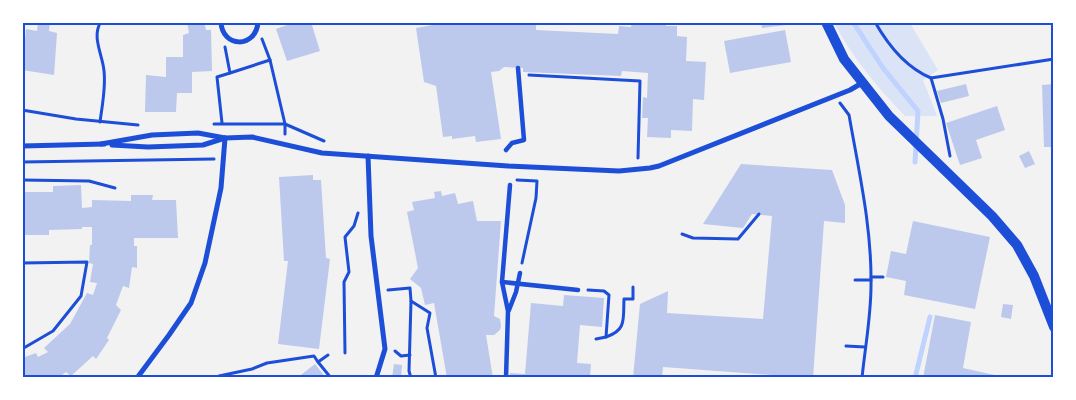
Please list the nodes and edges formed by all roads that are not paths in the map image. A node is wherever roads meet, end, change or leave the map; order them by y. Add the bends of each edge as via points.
1 (221, 22) edge
2 (826, 22) edge
3 (258, 25) edge
4 (518, 68) dead end
5 (862, 83) junction
6 (225, 138) junction
7 (101, 144) junction
8 (22, 146) edge
9 (506, 150) dead end
10 (368, 156) junction
11 (510, 186) dead end
12 (520, 274) road end
13 (502, 282) junction
14 (517, 284) junction
15 (578, 290) dead end
16 (508, 311) junction
17 (1054, 327) edge
18 (137, 378) edge
19 (376, 378) edge
20 (506, 378) edge

1 - 3 street via 223,33 237,42 248,40
2 - 5 main road via 844,59
4 - 9 street via 524,140 512,143
5 - 10 street via 659,166 638,170
5 - 17 main road via 889,116 992,216 1017,245 1034,276
6 - 7 street via 198,133
6 - 7 street via 203,146
6 - 10 street via 252,137 322,153
6 - 18 street via 221,188 205,262 190,303
7 - 8 street
10 - 19 street via 371,236 386,349
11 - 13 street
12 - 14 street
13 - 14 street
13 - 16 street
14 - 15 street
14 - 16 street
16 - 20 street

